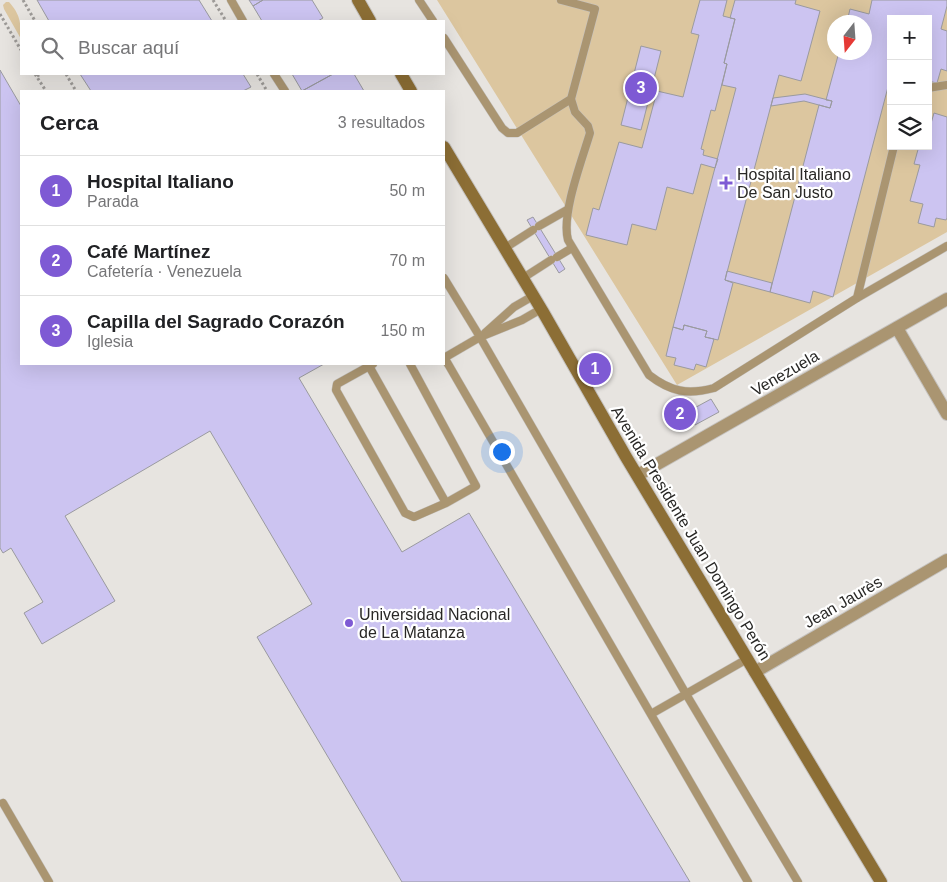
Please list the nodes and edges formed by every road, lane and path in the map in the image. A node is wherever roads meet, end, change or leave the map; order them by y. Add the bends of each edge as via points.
1 (23, 0) edge
2 (213, 0) edge
3 (231, 0) edge
4 (358, 0) edge
5 (419, 0) edge
6 (561, 0) edge
7 (1, 17) edge
8 (34, 20) edge
9 (225, 20) edge
10 (242, 20) edge
11 (369, 20) edge
12 (432, 20) edge
13 (445, 40) edge
14 (20, 48) edge
15 (36, 75) edge
16 (67, 75) edge
17 (258, 75) edge
18 (275, 75) edge
19 (402, 75) edge
20 (947, 85) edge
21 (932, 87) edge
22 (45, 90) edge
23 (75, 90) edge
24 (266, 90) edge
25 (284, 90) edge
26 (410, 90) edge
27 (571, 99) junction
28 (445, 149) edge
29 (893, 150) edge
30 (567, 210) junction
31 (947, 246) edge
32 (505, 248) junction
33 (572, 248) junction
34 (523, 278) junction
35 (445, 280) edge
36 (533, 296) junction
37 (857, 298) junction
38 (947, 299) edge
39 (541, 309) junction
40 (897, 328) junction
41 (480, 337) junction
42 (445, 357) edge
43 (445, 360) edge
44 (371, 365) edge
45 (411, 365) edge
46 (947, 414) edge
47 (638, 475) junction
48 (446, 503) junction
49 (947, 560) edge
50 (747, 659) junction
51 (755, 672) junction
52 (686, 694) junction
53 (651, 714) junction
54 (3, 803) dead end
55 (49, 882) edge
56 (748, 882) edge
57 (798, 882) edge
58 (881, 882) edge

1 - 8 path
2 - 9 path
3 - 10 lane
4 - 11 main road
5 - 12 lane
6 - 27 lane via 595,9
7 - 14 path
13 - 27 lane via 508,133 517,133
15 - 22 path
16 - 23 path
17 - 24 path
18 - 25 lane
19 - 26 main road
20 - 21 lane
27 - 30 lane via 575,112 590,133
28 - 32 main road, Avenida Presidente Juan Domingo Perón
29 - 37 lane
30 - 32 lane
30 - 33 lane via 566,233
31 - 37 lane
32 - 34 main road, Avenida Presidente Juan Domingo Perón
33 - 34 lane
33 - 37 lane via 649,375 663,386 680,391 714,388
34 - 36 main road, Avenida Presidente Juan Domingo Perón
35 - 41 lane
36 - 39 main road, Avenida Presidente Juan Domingo Perón
36 - 41 lane via 514,307
38 - 40 street, Venezuela
39 - 41 lane
39 - 47 main road, Avenida Presidente Juan Domingo Perón
40 - 46 street
40 - 47 street, Venezuela
41 - 42 lane
41 - 52 lane
43 - 53 lane
44 - 48 lane
44 - 48 lane via 337,384 336,390 405,513 414,517
45 - 48 lane via 476,486
47 - 50 main road, Avenida Presidente Juan Domingo Perón
49 - 51 street, Jean Jaurès
50 - 51 main road, Avenida Presidente Juan Domingo Perón
50 - 52 lane
51 - 58 main road, Avenida Presidente Juan Domingo Perón
52 - 53 lane
52 - 57 lane
53 - 56 lane
54 - 55 lane

